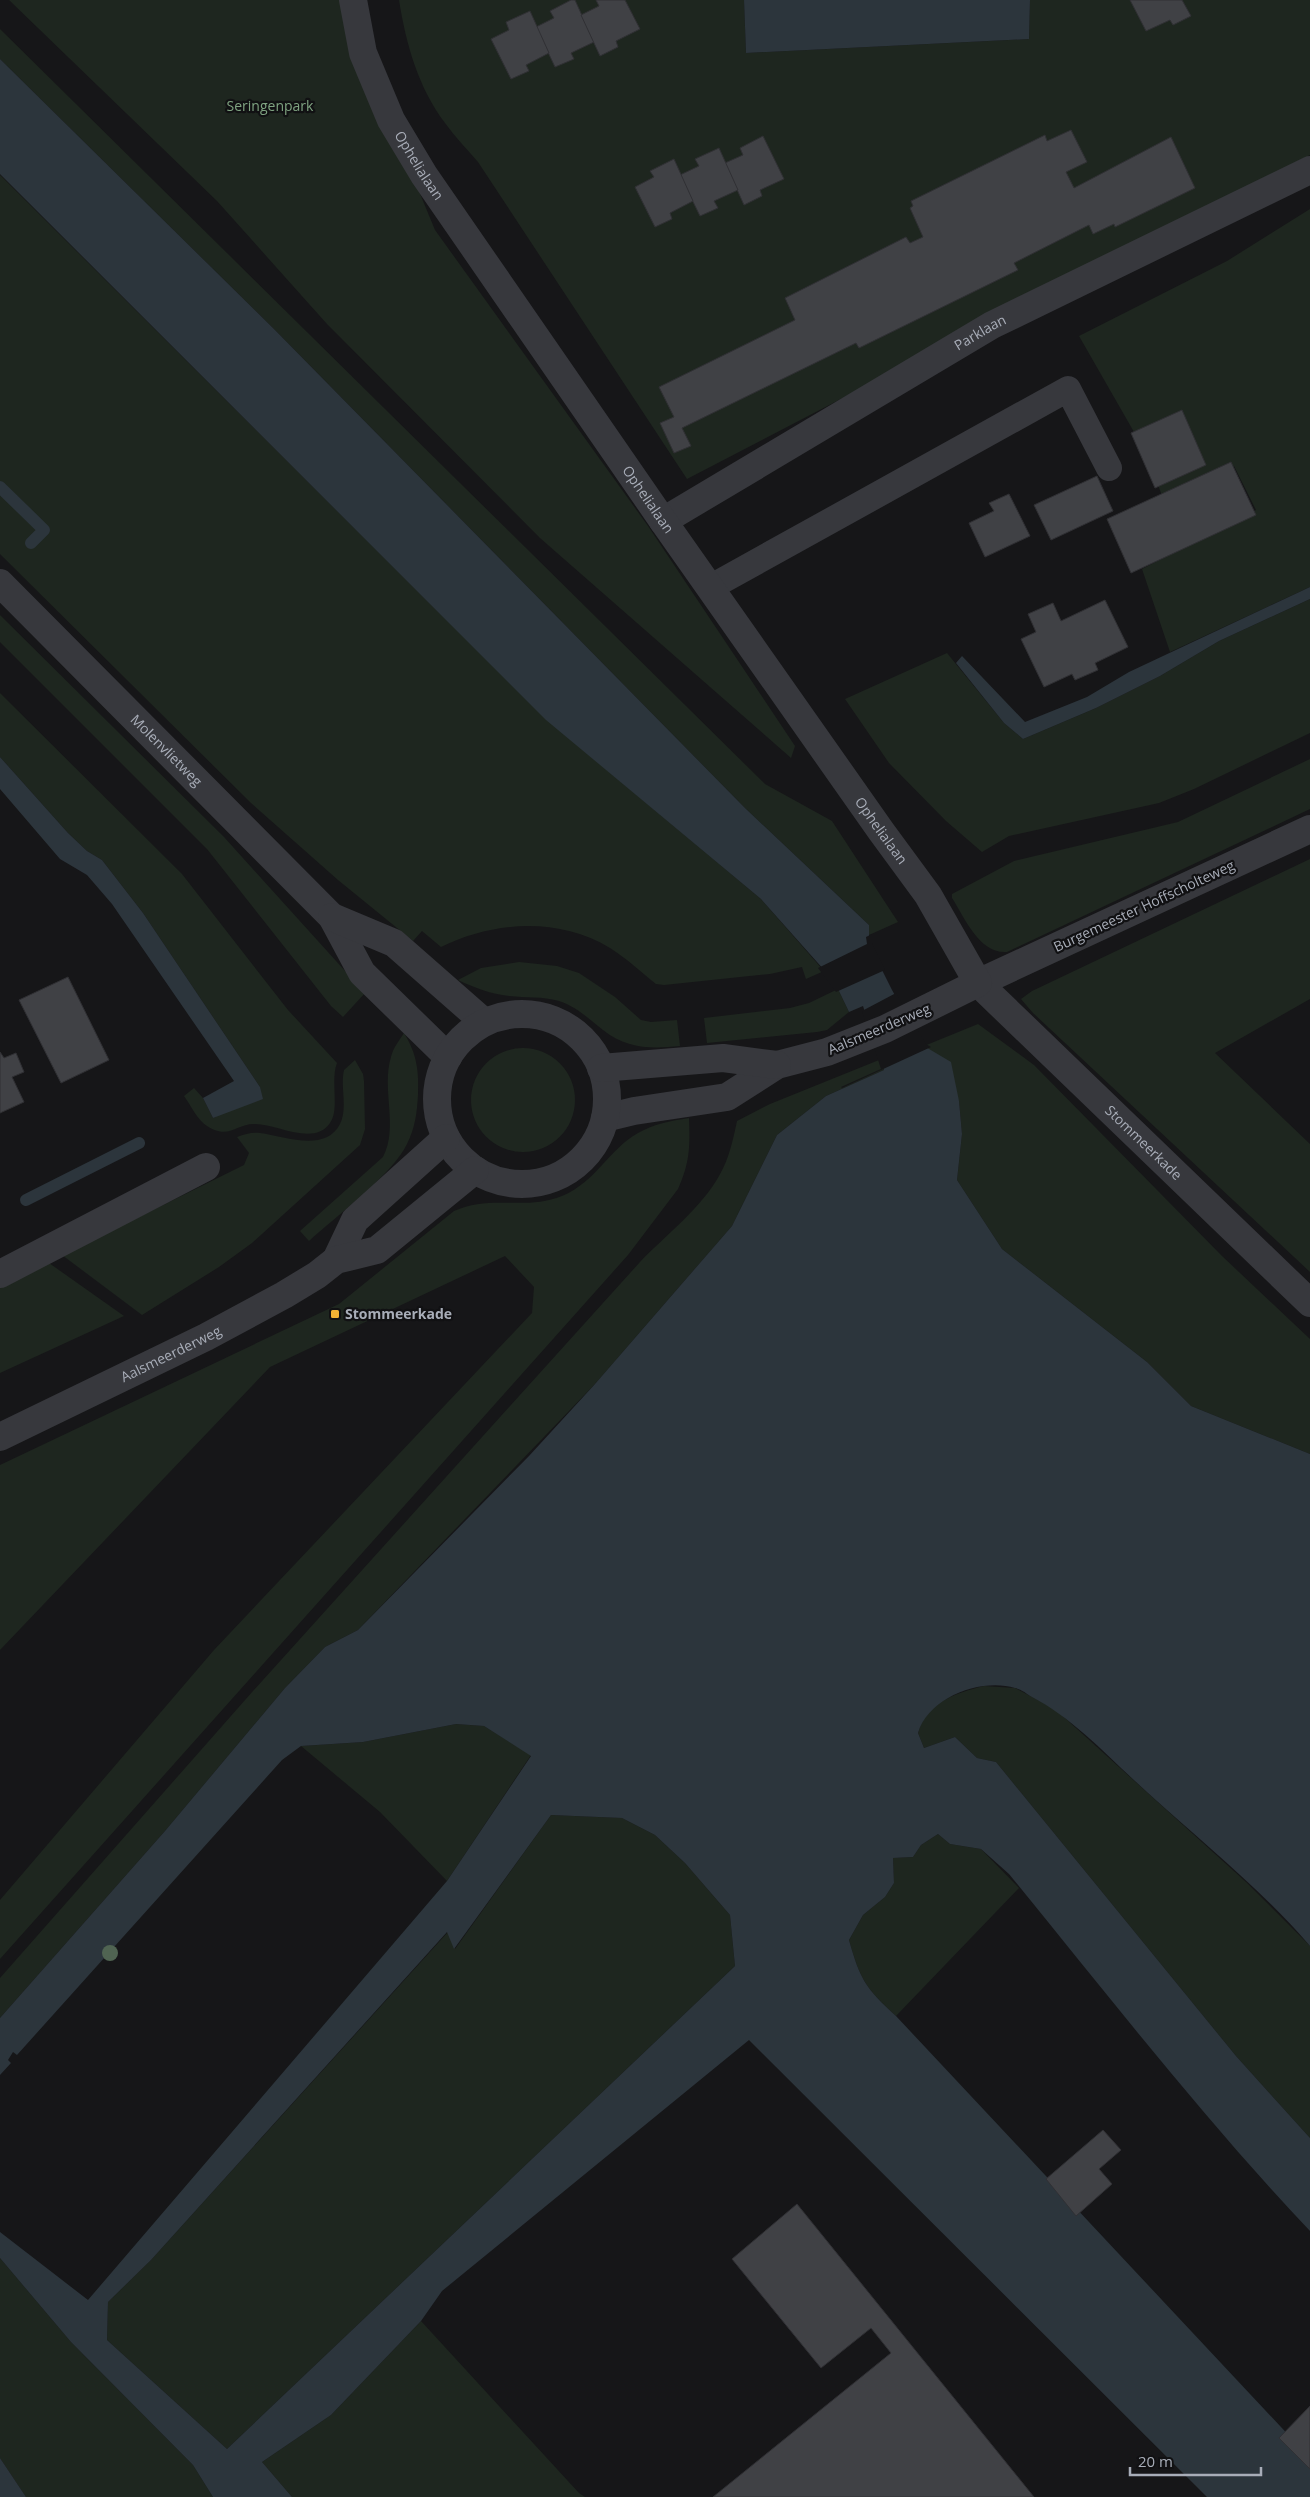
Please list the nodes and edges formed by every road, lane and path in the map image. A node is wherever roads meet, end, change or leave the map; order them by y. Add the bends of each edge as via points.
1 (353, 0) edge
2 (1310, 170) edge
3 (1109, 468) dead end
4 (663, 521) junction
5 (0, 583) edge
6 (711, 587) junction
7 (1310, 829) edge
8 (332, 918) junction
9 (978, 983) junction
10 (484, 1022) junction
11 (448, 1056) junction
12 (777, 1065) junction
13 (601, 1068) junction
14 (606, 1118) junction
15 (446, 1138) junction
16 (206, 1167) dead end
17 (475, 1170) junction
18 (336, 1260) junction
19 (0, 1274) edge
20 (1310, 1303) edge
21 (0, 1437) edge

1 - 4 street, Ophelialaan via 362,53 392,120 424,175
2 - 4 street, Parklaan via 992,325
3 - 6 lane via 1068,389
4 - 6 street, Ophelialaan
5 - 8 street, Molenvlietweg
6 - 9 street, Ophelialaan via 928,895
7 - 9 street, Burgemeester Hoffscholteweg
8 - 10 street, Molenvlietweg via 394,943
8 - 11 street, Molenvlietweg via 362,973
9 - 12 street, Aalsmeerderweg via 886,1029 827,1052
9 - 20 street, Stommeerkade
10 - 11 street via 457,1043
10 - 13 street via 503,1016 543,1016 578,1035 592,1050
11 - 15 street via 439,1076 436,1097 438,1119
12 - 13 street, Aalsmeerderweg via 723,1058
12 - 14 street, Aalsmeerderweg via 727,1097 634,1110
13 - 14 street via 608,1101
14 - 17 street via 597,1140 583,1159 550,1179 519,1184 496,1181
15 - 17 street via 458,1157
15 - 18 street, Aalsmeerderweg via 355,1220
16 - 19 street
17 - 18 street, Aalsmeerderweg via 377,1250
18 - 21 street, Aalsmeerderweg via 318,1275 206,1338

